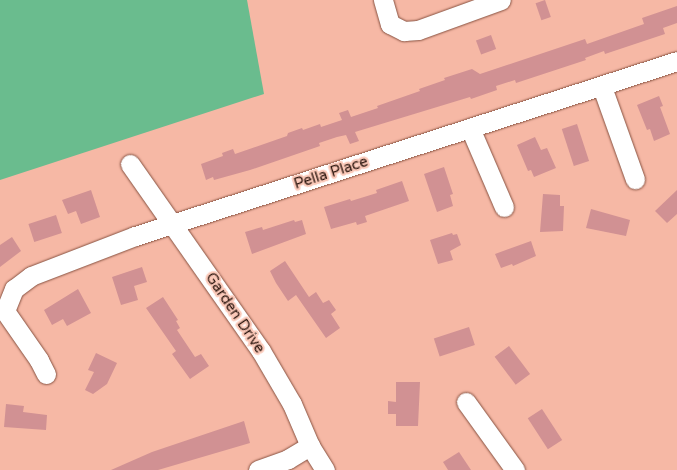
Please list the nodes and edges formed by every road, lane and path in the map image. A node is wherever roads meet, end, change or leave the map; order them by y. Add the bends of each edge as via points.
1 (383, 0) edge
2 (501, 0) edge
3 (677, 61) edge
4 (602, 86) junction
5 (470, 128) junction
6 (130, 164) dead end
7 (636, 179) dead end
8 (504, 207) dead end
9 (174, 224) junction
10 (46, 374) dead end
11 (466, 402) dead end
12 (310, 446) junction
13 (258, 470) edge
14 (325, 470) edge
15 (515, 470) edge

1 - 2 street via 390,24 404,31 418,30
3 - 4 street, Pella Place
4 - 5 street, Pella Place
4 - 7 street
5 - 8 street
5 - 9 street, Pella Place
6 - 9 street, Garden Drive
9 - 10 street, Pella Place via 31,276 14,289 5,311
9 - 12 street, Garden Drive via 276,376
11 - 15 street
12 - 13 street via 288,459
12 - 14 street, Garden Drive

